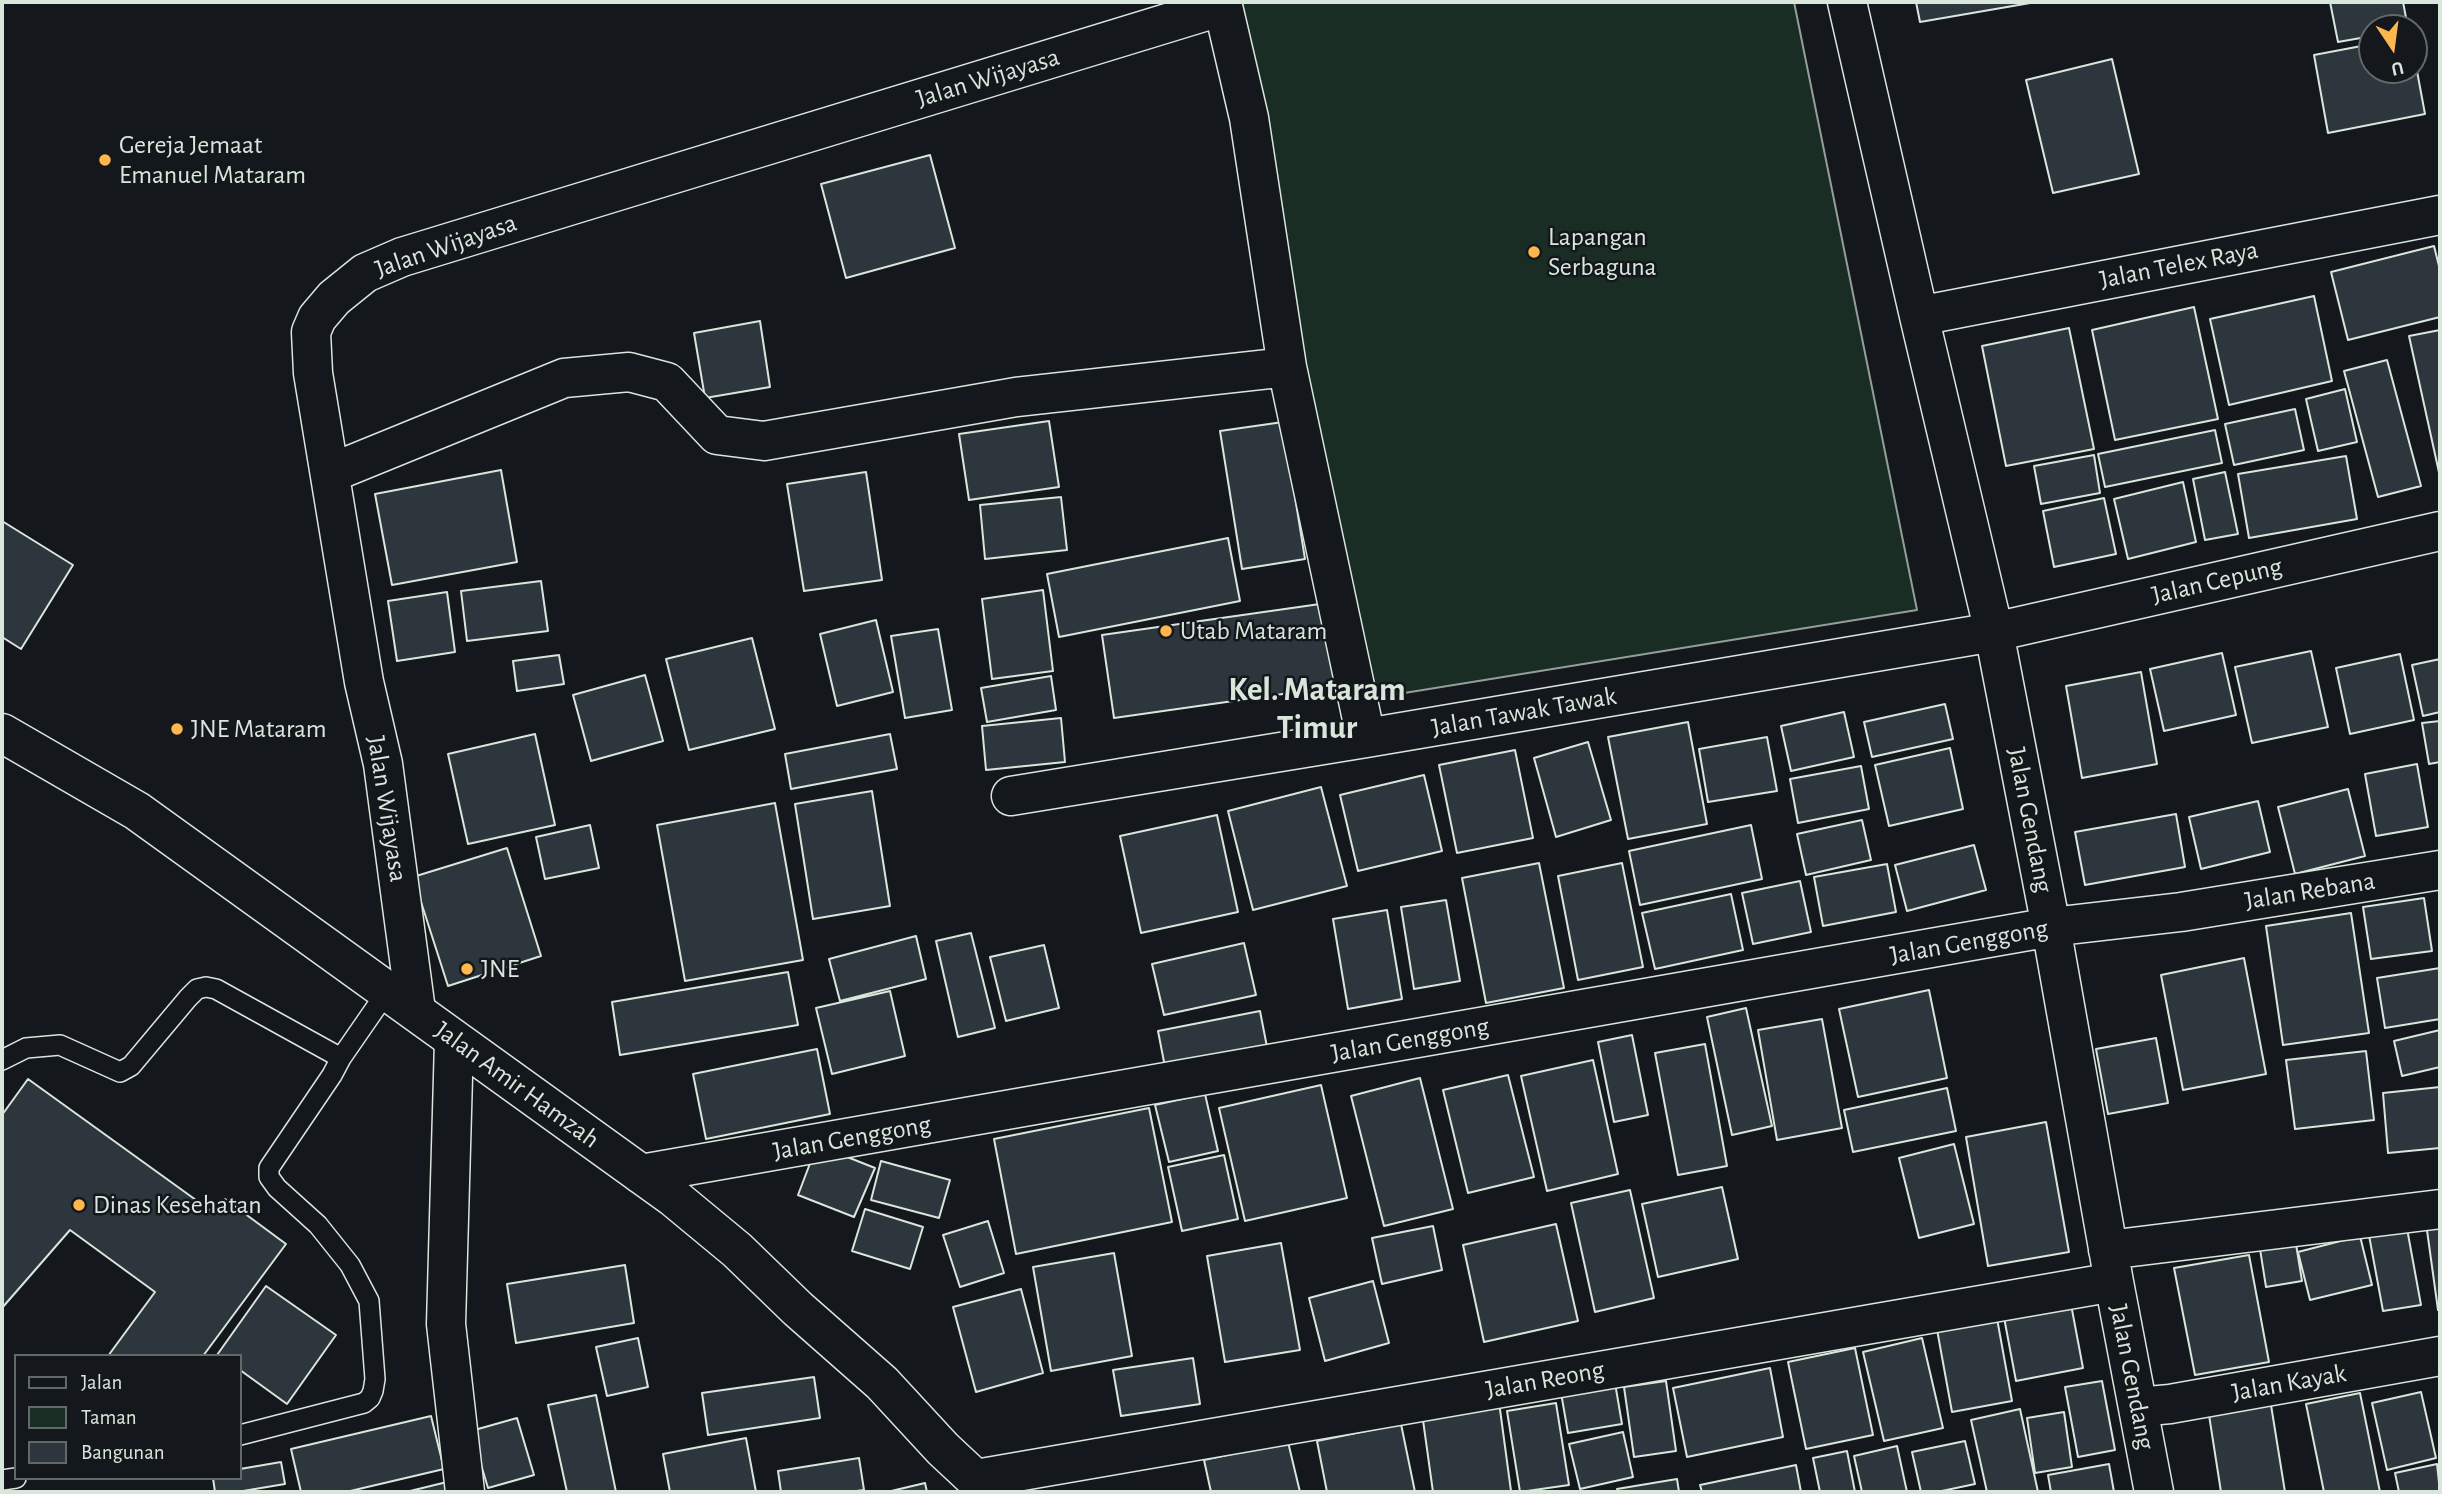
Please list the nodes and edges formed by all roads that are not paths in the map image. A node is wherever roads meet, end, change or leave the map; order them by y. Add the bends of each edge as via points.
1 (1847, 2) edge
2 (1223, 4) edge
3 (2440, 215) edge
4 (1919, 316) junction
5 (1287, 367) junction
6 (331, 473) junction
7 (2440, 531) edge
8 (1994, 632) junction
9 (2, 733) edge
10 (1366, 738) junction
11 (1011, 796) dead end
12 (2440, 870) edge
13 (2180, 912) joint
14 (2051, 927) junction
15 (402, 1001) junction
16 (454, 1041) junction
17 (341, 1058) junction
18 (2, 1060) edge
19 (641, 1174) junction
20 (2440, 1209) edge
21 (2111, 1266) junction
22 (2440, 1356) edge
23 (2138, 1407) junction
24 (242, 1434) edge
25 (982, 1485) edge
26 (465, 1492) edge
27 (2154, 1492) edge

1 - 4 street, Jalan Gendang
2 - 5 street via 1249,118
2 - 6 street, Jalan Wijayasa via 402,257 365,273 334,298 310,332
3 - 4 street, Jalan Telex Raya
4 - 8 street, Jalan Gendang
5 - 6 street via 1016,397 764,441 717,435 667,382 629,372 564,378
5 - 10 street
6 - 15 street, Jalan Wijayasa via 364,681 383,765
7 - 8 street, Jalan Cepung
8 - 10 street, Jalan Tawak Tawak
8 - 14 street, Jalan Gendang
9 - 15 street, Jalan Amir Hamzah via 136,811
10 - 11 street, Jalan Tawak Tawak
12 - 13 street, Jalan Rebana
13 - 14 street, Jalan Genggong
14 - 19 street, Jalan Genggong
14 - 21 street, Jalan Gendang
15 - 16 street, Jalan Amir Hamzah
15 - 17 lane
16 - 19 street, Jalan Amir Hamzah
16 - 26 street via 446,1324
17 - 18 lane via 206,986 188,998 131,1066 120,1072 60,1045 26,1048
17 - 24 lane via 269,1168 269,1177 318,1225 350,1265 369,1301 373,1391 364,1403
19 - 25 street, Jalan Amir Hamzah via 737,1250 882,1383
20 - 21 street, Jalan Reong
21 - 23 street, Jalan Gendang
21 - 25 street, Jalan Reong
22 - 23 street, Jalan Kayak
23 - 27 street, Jalan Gendang

